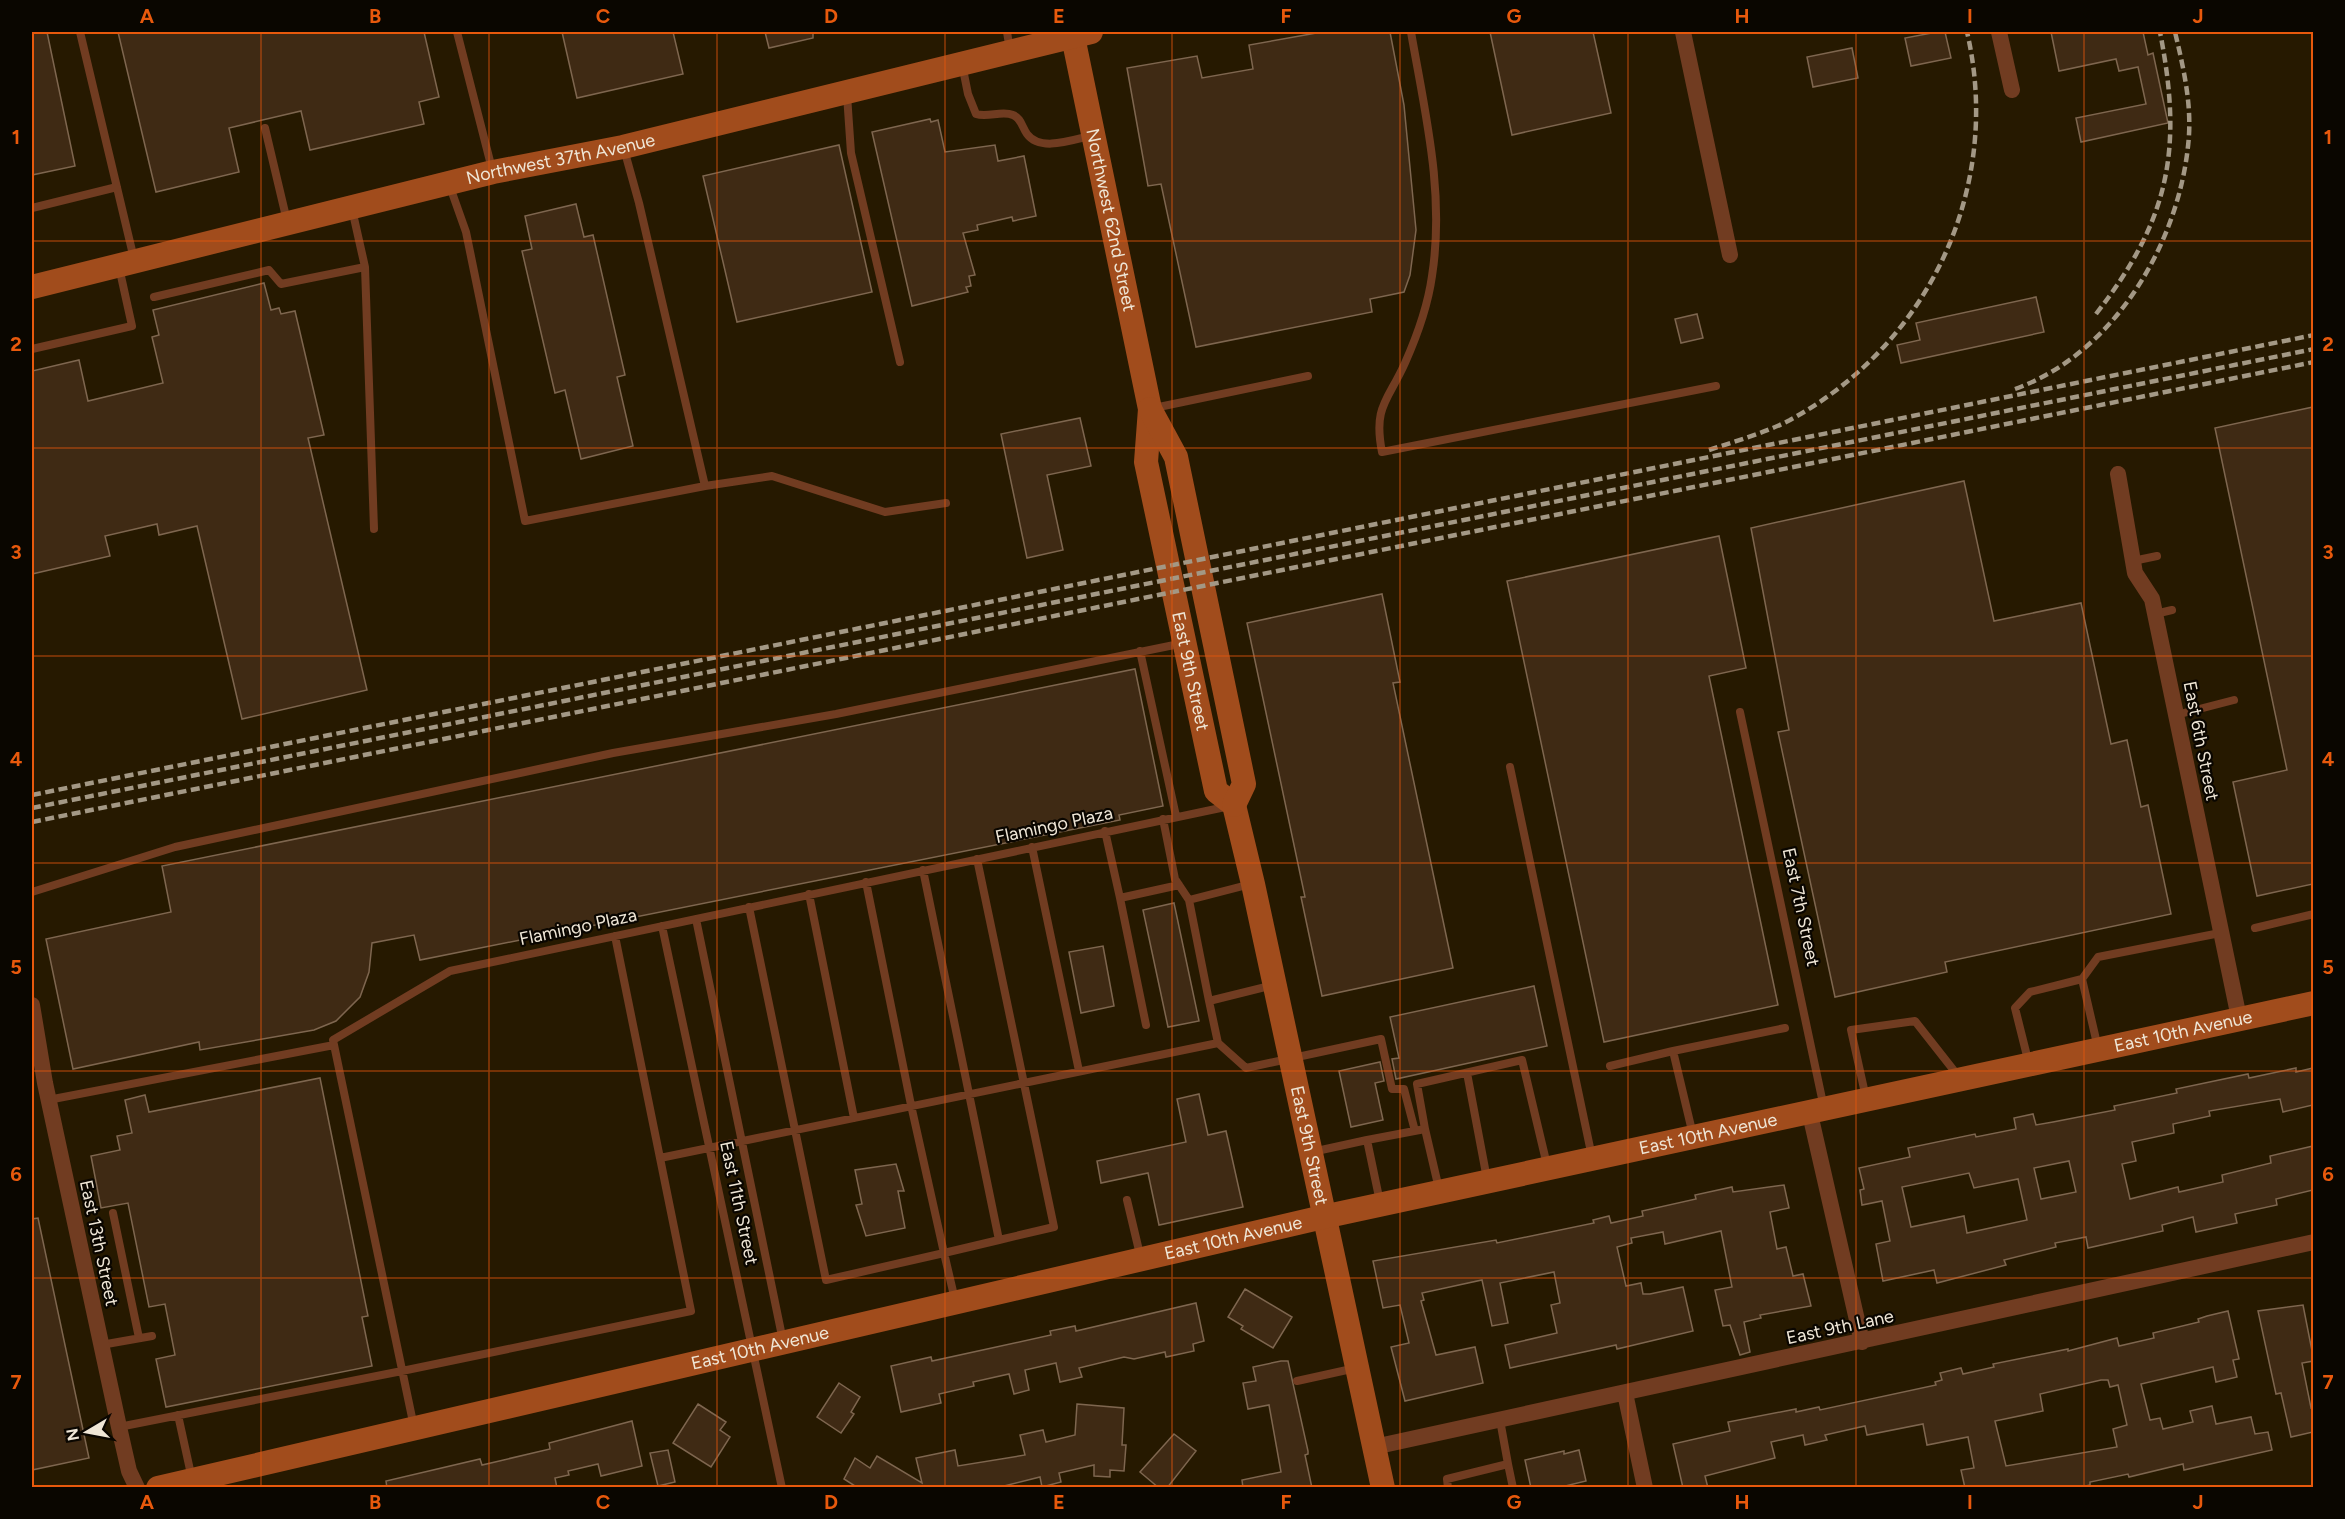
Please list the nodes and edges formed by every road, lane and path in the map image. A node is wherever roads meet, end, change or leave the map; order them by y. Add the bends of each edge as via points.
1 (80, 32) edge
2 (457, 32) edge
3 (1411, 32) edge
4 (1683, 32) edge
5 (2000, 32) edge
6 (1078, 33) edge
7 (1008, 41) edge
8 (962, 63) junction
9 (2012, 90) dead end
10 (846, 91) junction
11 (266, 128) dead end
12 (1094, 136) junction
13 (623, 147) junction
14 (493, 172) junction
15 (449, 184) junction
16 (117, 187) junction
17 (32, 208) edge
18 (352, 209) junction
19 (288, 224) junction
20 (1730, 255) dead end
21 (127, 264) junction
22 (365, 267) junction
23 (32, 287) edge
24 (154, 297) dead end
25 (32, 349) edge
26 (900, 362) dead end
27 (1308, 376) dead end
28 (1716, 386) dead end
29 (1150, 409) junction
30 (2118, 474) dead end
31 (705, 486) junction
32 (946, 503) dead end
33 (374, 529) dead end
34 (2157, 556) dead end
35 (1196, 561) joint
36 (2133, 561) junction
37 (1168, 567) joint
38 (2172, 610) dead end
39 (2155, 614) junction
40 (1184, 643) junction
41 (1140, 651) junction
42 (2234, 700) dead end
43 (1740, 712) dead end
44 (2176, 715) junction
45 (1510, 767) dead end
46 (1234, 805) junction
47 (1176, 816) junction
48 (1163, 819) junction
49 (1105, 831) junction
50 (1032, 847) junction
51 (977, 859) junction
52 (923, 870) junction
53 (866, 882) junction
54 (1253, 884) junction
55 (1179, 885) junction
56 (32, 892) edge
57 (809, 894) junction
58 (1120, 898) junction
59 (1189, 900) junction
60 (749, 907) junction
61 (2313, 914) edge
62 (696, 919) junction
63 (662, 926) junction
64 (2255, 928) dead end
65 (2220, 933) junction
66 (615, 936) junction
67 (2082, 979) junction
68 (1274, 985) junction
69 (1209, 1001) junction
70 (2313, 1003) edge
71 (32, 1005) edge
72 (2239, 1018) junction
73 (1146, 1025) dead end
74 (1785, 1028) dead end
75 (1218, 1042) junction
76 (334, 1045) junction
77 (2098, 1050) junction
78 (1672, 1052) junction
79 (1290, 1060) junction
80 (2029, 1065) junction
81 (1610, 1066) dead end
82 (1079, 1071) junction
83 (1467, 1073) junction
84 (1962, 1080) junction
85 (1025, 1084) junction
86 (968, 1096) junction
87 (48, 1100) junction
88 (1867, 1101) junction
89 (911, 1105) junction
90 (1817, 1112) junction
91 (854, 1118) junction
92 (1425, 1129) junction
93 (795, 1130) junction
94 (1415, 1131) junction
95 (1694, 1139) junction
96 (1367, 1140) junction
97 (741, 1141) junction
98 (711, 1148) junction
99 (1309, 1152) junction
100 (660, 1158) junction
101 (1593, 1160) junction
102 (1548, 1170) junction
103 (1488, 1182) junction
104 (1439, 1192) junction
105 (1127, 1200) dead end
106 (1381, 1205) junction
107 (113, 1213) dead end
108 (1323, 1217) junction
109 (999, 1240) junction
110 (2313, 1242) edge
111 (944, 1253) junction
112 (1141, 1259) junction
113 (956, 1302) junction
114 (152, 1336) dead end
115 (139, 1338) junction
116 (783, 1341) junction
117 (1862, 1342) junction
118 (101, 1345) junction
119 (754, 1348) junction
120 (1356, 1368) junction
121 (402, 1371) junction
122 (1297, 1381) dead end
123 (1625, 1393) junction
124 (178, 1415) junction
125 (1500, 1420) junction
126 (119, 1427) junction
127 (414, 1428) junction
128 (1374, 1447) junction
129 (1508, 1464) junction
130 (192, 1480) junction
131 (137, 1488) edge
132 (158, 1488) edge
133 (782, 1488) edge
134 (1383, 1488) edge
135 (1448, 1488) edge
136 (1513, 1488) edge
137 (1645, 1488) edge

1 - 16 lane
2 - 14 lane
3 - 28 lane via 1434,166 1438,224 1432,279 1423,313 1405,363 1380,409 1377,428 1382,452
4 - 20 street
5 - 9 street
6 - 7 street, Northwest 37th Avenue
6 - 12 street, Northwest 62nd Street
7 - 8 street, Northwest 37th Avenue
8 - 10 street, Northwest 37th Avenue
8 - 12 lane via 976,114 1017,116 1031,139 1046,144
10 - 13 street, Northwest 37th Avenue
10 - 26 lane via 850,153
11 - 19 lane
12 - 29 street, Northwest 62nd Street
13 - 14 street, Northwest 37th Avenue
13 - 31 lane
14 - 15 street, Northwest 37th Avenue
15 - 18 street, Northwest 37th Avenue
15 - 31 lane via 466,232 525,521
16 - 17 lane
16 - 21 lane
18 - 19 street, Northwest 37th Avenue
18 - 22 lane
19 - 21 street, Northwest 37th Avenue
21 - 23 street, Northwest 37th Avenue
21 - 25 lane via 132,326
22 - 24 lane via 281,284 269,270
22 - 33 lane
27 - 29 lane
29 - 35 street, Northwest 62nd Street via 1176,457
29 - 37 street, Northwest 62nd Street via 1146,462
30 - 36 street, East 6th Street
31 - 32 lane via 772,476 885,512
34 - 36 lane
35 - 46 street, East 9th Street via 1244,784
36 - 39 street, East 6th Street
37 - 40 street, East 9th Street
38 - 39 lane
39 - 44 street, East 6th Street
40 - 41 lane
40 - 46 street, East 9th Street via 1216,792
41 - 47 lane
41 - 56 lane via 836,714 613,753 175,847
42 - 44 lane
43 - 90 lane, East 7th Street
44 - 65 street, East 6th Street
45 - 101 lane
46 - 47 lane, Flamingo Plaza
46 - 54 street, East 9th Street
47 - 48 lane, Flamingo Plaza
48 - 49 lane, Flamingo Plaza
48 - 55 lane
49 - 50 lane, Flamingo Plaza
49 - 58 lane
50 - 51 lane, Flamingo Plaza
50 - 82 lane
51 - 52 lane, Flamingo Plaza
51 - 85 lane
52 - 53 lane, Flamingo Plaza
52 - 86 lane
53 - 57 lane, Flamingo Plaza
53 - 89 lane
54 - 59 lane
54 - 68 street, East 9th Street
55 - 58 lane
55 - 59 lane
57 - 60 lane, Flamingo Plaza
57 - 91 lane
58 - 73 lane
59 - 69 lane
60 - 62 lane, Flamingo Plaza
60 - 93 lane
61 - 64 lane
62 - 63 lane, Flamingo Plaza
62 - 97 lane
63 - 66 lane, Flamingo Plaza
63 - 98 lane, East 11th Street
65 - 67 lane via 2098,957
65 - 72 street, East 6th Street
66 - 76 lane, Flamingo Plaza via 450,971 333,1040
66 - 100 lane
67 - 77 lane
67 - 80 lane via 2030,992 2015,1008
68 - 69 lane
68 - 79 street, East 9th Street
69 - 75 lane
70 - 72 street, East 10th Avenue
71 - 87 street, East 13th Street
72 - 77 street, East 10th Avenue
74 - 78 lane
75 - 79 lane via 1246,1068
75 - 82 lane
76 - 87 lane
76 - 121 lane
77 - 80 street, East 10th Avenue
78 - 81 lane
78 - 95 lane
79 - 94 lane via 1381,1039 1392,1089 1404,1089
79 - 99 street, East 9th Street
80 - 84 street, East 10th Avenue
82 - 85 lane
83 - 92 lane via 1417,1084
83 - 102 lane via 1522,1060
83 - 103 lane
84 - 88 street, East 10th Avenue
84 - 88 lane via 1915,1020 1851,1030
85 - 86 lane
85 - 109 lane via 1054,1227
86 - 89 lane
86 - 109 lane
87 - 118 street, East 13th Street
88 - 90 street, East 10th Avenue
89 - 91 lane
89 - 111 lane
90 - 95 street, East 10th Avenue
90 - 117 street, East 7th Street
91 - 93 lane
92 - 94 lane
92 - 104 lane
93 - 97 lane
93 - 111 lane via 826,1280
94 - 96 lane
95 - 101 street, East 10th Avenue
96 - 99 lane
96 - 106 lane
97 - 98 lane
97 - 116 lane
98 - 100 lane
98 - 119 lane, East 11th Street
99 - 108 street, East 9th Street
100 - 121 lane via 691,1311
101 - 102 street, East 10th Avenue
102 - 103 street, East 10th Avenue
103 - 104 street, East 10th Avenue
104 - 106 street, East 10th Avenue
105 - 112 lane
106 - 108 street, East 10th Avenue
107 - 115 lane
108 - 112 street, East 10th Avenue
108 - 120 street, East 9th Street
109 - 111 lane
110 - 117 street, East 9th Lane
111 - 113 lane
112 - 113 street, East 10th Avenue
113 - 116 street, East 10th Avenue
114 - 115 lane
115 - 118 lane
116 - 119 street, East 10th Avenue
117 - 123 street, East 9th Lane
118 - 126 street, East 13th Street
119 - 127 street, East 10th Avenue
119 - 133 lane, East 11th Street
120 - 122 lane
120 - 128 street, East 9th Street
121 - 124 lane
121 - 127 lane
123 - 125 street, East 9th Lane
123 - 137 street
124 - 126 lane
124 - 130 lane
125 - 128 street, East 9th Lane
125 - 129 lane
126 - 131 street, East 13th Street
127 - 130 street, East 10th Avenue
128 - 134 street, East 9th Street
129 - 135 lane via 1447,1479
129 - 136 lane
130 - 132 street, East 10th Avenue

